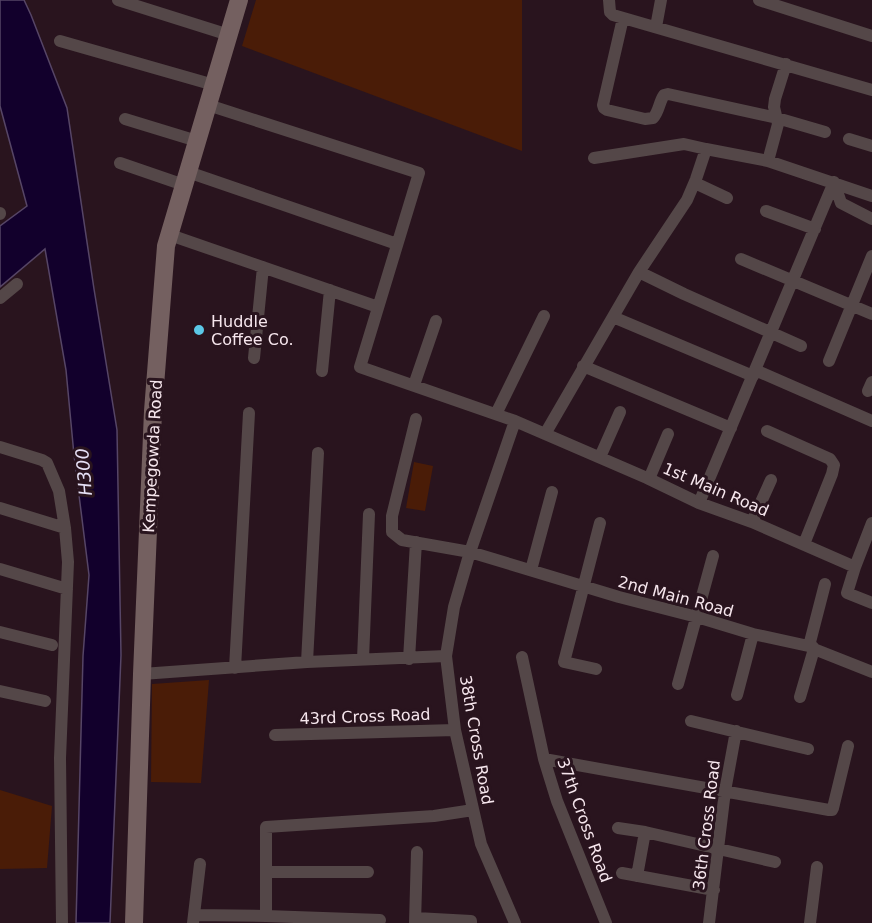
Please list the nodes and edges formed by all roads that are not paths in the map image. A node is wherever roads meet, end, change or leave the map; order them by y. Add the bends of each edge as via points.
1 (118, 0) edge
2 (239, 0) edge
3 (609, 0) edge
4 (662, 0) edge
5 (759, 0) edge
6 (623, 18) junction
7 (656, 27) junction
8 (229, 35) junction
9 (872, 36) edge
10 (60, 41) dead end
11 (786, 64) junction
12 (213, 85) junction
13 (872, 90) edge
14 (208, 105) junction
15 (777, 118) junction
16 (125, 119) dead end
17 (825, 132) dead end
18 (849, 139) dead end
19 (197, 141) junction
20 (872, 146) edge
21 (706, 149) junction
22 (594, 158) dead end
23 (768, 161) junction
24 (120, 163) dead end
25 (186, 178) junction
26 (834, 182) junction
27 (694, 183) junction
28 (872, 196) edge
29 (727, 198) dead end
30 (766, 211) dead end
31 (872, 219) edge
32 (815, 229) junction
33 (170, 235) junction
34 (397, 244) junction
35 (872, 256) edge
36 (741, 259) dead end
37 (263, 267) junction
38 (639, 272) junction
39 (793, 281) junction
40 (17, 284) dead end
41 (330, 290) junction
42 (0, 298) edge
43 (852, 306) junction
44 (378, 307) junction
45 (872, 314) edge
46 (544, 316) dead end
47 (613, 317) junction
48 (436, 321) dead end
49 (771, 333) junction
50 (801, 346) dead end
51 (254, 358) dead end
52 (829, 361) dead end
53 (583, 366) junction
54 (322, 371) dead end
55 (754, 373) junction
56 (414, 385) junction
57 (620, 412) dead end
58 (249, 413) dead end
59 (496, 414) junction
60 (416, 418) dead end
61 (515, 421) junction
62 (872, 421) edge
63 (731, 428) junction
64 (767, 431) dead end
65 (545, 434) junction
66 (668, 434) dead end
67 (0, 447) edge
68 (318, 453) dead end
69 (600, 458) junction
70 (650, 479) junction
71 (771, 480) dead end
72 (552, 492) dead end
73 (699, 503) junction
74 (0, 508) edge
75 (369, 514) dead end
76 (752, 522) junction
77 (600, 523) dead end
78 (872, 523) edge
79 (65, 528) junction
80 (416, 542) junction
81 (804, 544) junction
82 (470, 552) junction
83 (713, 556) dead end
84 (855, 567) junction
85 (0, 569) edge
86 (531, 570) junction
87 (825, 584) dead end
88 (584, 586) junction
89 (67, 589) junction
90 (872, 603) edge
91 (697, 617) junction
92 (0, 632) edge
93 (753, 634) junction
94 (52, 645) dead end
95 (811, 648) junction
96 (446, 656) junction
97 (522, 657) dead end
98 (409, 658) junction
99 (363, 659) junction
100 (307, 662) junction
101 (236, 668) junction
102 (596, 669) dead end
103 (872, 672) edge
104 (142, 674) junction
105 (678, 684) dead end
106 (0, 691) edge
107 (737, 695) dead end
108 (800, 697) dead end
109 (45, 701) dead end
110 (691, 721) dead end
111 (455, 730) junction
112 (736, 731) junction
113 (275, 735) dead end
114 (848, 746) dead end
115 (808, 749) dead end
116 (544, 759) junction
117 (725, 791) junction
118 (473, 810) junction
119 (618, 828) dead end
120 (645, 832) junction
121 (718, 848) junction
122 (417, 852) dead end
123 (775, 861) dead end
124 (200, 864) dead end
125 (818, 867) dead end
126 (266, 872) junction
127 (368, 872) dead end
128 (622, 873) dead end
129 (637, 876) junction
130 (714, 890) junction
131 (266, 916) junction
132 (193, 919) edge
133 (380, 920) dead end
134 (416, 920) edge
135 (62, 923) edge
136 (134, 923) edge
137 (471, 923) edge
138 (515, 923) edge
139 (606, 923) edge
140 (709, 923) edge
141 (810, 923) edge

1 - 8 street
2 - 8 street, Kempegowda Road
3 - 6 street via 610,12
4 - 7 street
5 - 9 street
6 - 7 street
6 - 15 street via 604,108 653,118 662,97 668,94
7 - 11 street
8 - 12 street, Kempegowda Road
10 - 12 street
11 - 13 street
11 - 15 street via 775,99
12 - 14 street, Kempegowda Road
14 - 19 street, Kempegowda Road
14 - 34 street via 419,173
15 - 17 street
15 - 23 street
16 - 19 street
18 - 20 street
19 - 25 street, Kempegowda Road
21 - 22 street via 684,144
21 - 23 street
21 - 27 street
23 - 26 street
24 - 25 street
25 - 33 street, Kempegowda Road
25 - 34 street
26 - 28 street
26 - 31 street via 841,203
26 - 32 street
27 - 29 street
27 - 38 street
30 - 32 street
32 - 39 street
33 - 37 street
33 - 104 street, Kempegowda Road via 153,411
34 - 44 street
35 - 43 street
36 - 39 street
37 - 41 street
37 - 51 street
38 - 47 street
38 - 49 street
39 - 43 street
39 - 49 street
40 - 42 street
41 - 44 street
41 - 54 street
43 - 45 street
43 - 52 street
44 - 56 street, 1st Main Road via 360,367
46 - 59 street
47 - 53 street
47 - 55 street
48 - 56 street
49 - 50 street
49 - 55 street
53 - 63 street
53 - 65 street
55 - 62 street
55 - 63 street
56 - 59 street, 1st Main Road
57 - 69 street
58 - 101 street
59 - 61 street, 1st Main Road
60 - 80 street, 2nd Main Road via 392,516 392,532 402,540
61 - 65 street, 1st Main Road
61 - 82 street, 38th Cross Road
63 - 73 street
64 - 81 street via 830,459 834,465
65 - 69 street, 1st Main Road
66 - 70 street
67 - 79 street via 47,463 59,491
68 - 100 street
69 - 70 street, 1st Main Road
70 - 73 street, 1st Main Road
71 - 76 street
72 - 86 street
73 - 76 street, 1st Main Road
74 - 79 street
75 - 99 street
76 - 81 street, 1st Main Road
77 - 88 street
78 - 84 street
79 - 89 street
80 - 82 street, 2nd Main Road
80 - 98 street
81 - 84 street, 1st Main Road
82 - 86 street, 2nd Main Road
82 - 96 street, 38th Cross Road via 454,607
83 - 91 street
84 - 90 street via 847,593
85 - 89 street
86 - 88 street, 2nd Main Road
87 - 95 street
88 - 91 street, 2nd Main Road
88 - 102 street via 564,662
89 - 135 street via 60,758
91 - 93 street, 2nd Main Road
91 - 105 street
92 - 94 street
93 - 95 street, 2nd Main Road
93 - 107 street
95 - 103 street, 2nd Main Road
95 - 108 street
96 - 98 street
96 - 111 street, 38th Cross Road
97 - 116 street, 37th Cross Road
98 - 99 street
99 - 100 street
100 - 101 street
101 - 104 street
104 - 136 street, Kempegowda Road
106 - 109 street
110 - 112 street
111 - 113 street, 43rd Cross Road
111 - 118 street, 38th Cross Road
112 - 115 street
112 - 117 street, 36th Cross Road
114 - 117 street via 832,810
116 - 117 street
116 - 139 street, 37th Cross Road
117 - 121 street, 36th Cross Road
118 - 126 street via 266,827
118 - 138 street, 38th Cross Road via 481,844
119 - 120 street
120 - 121 street
120 - 129 street
121 - 123 street
121 - 130 street, 36th Cross Road
122 - 134 street
124 - 132 street
125 - 141 street
126 - 127 street
126 - 131 street
128 - 129 street
129 - 130 street
130 - 140 street, 36th Cross Road
131 - 132 street
131 - 133 street
134 - 137 street

